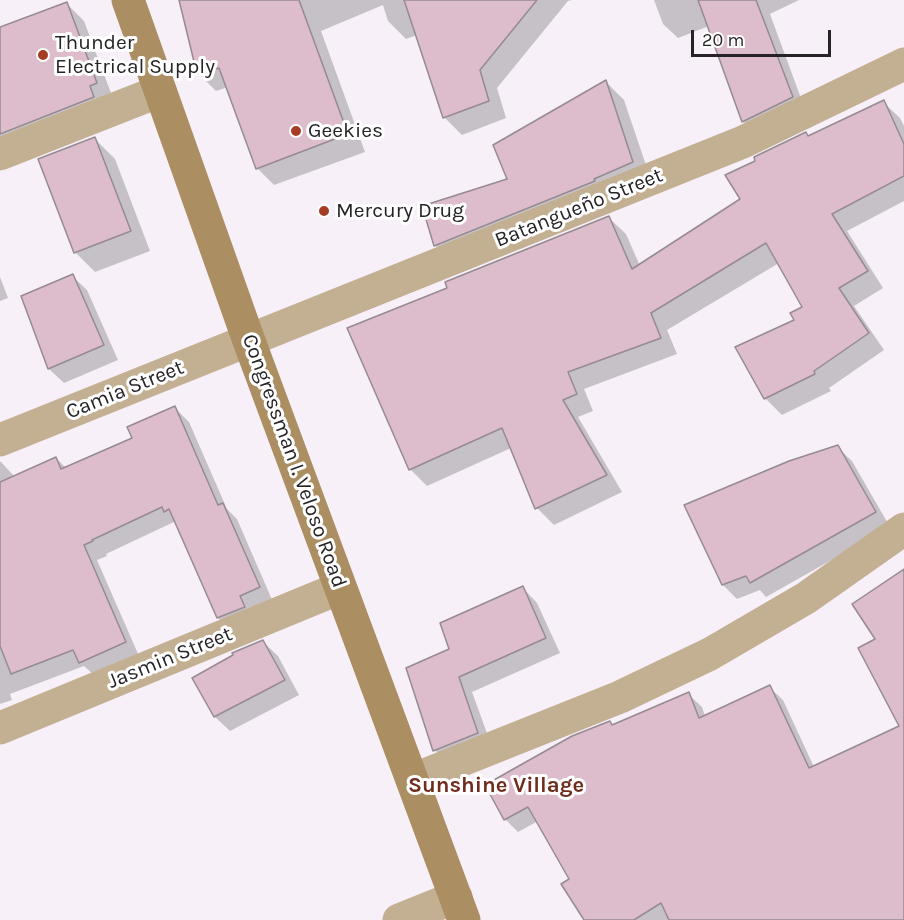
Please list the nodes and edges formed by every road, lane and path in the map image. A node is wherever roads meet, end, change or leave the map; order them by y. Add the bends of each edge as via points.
1 (128, 0) edge
2 (904, 64) edge
3 (160, 91) junction
4 (0, 154) edge
5 (249, 341) junction
6 (0, 440) edge
7 (904, 529) edge
8 (340, 588) junction
9 (0, 728) edge
10 (412, 780) junction
11 (460, 909) edge
12 (399, 920) edge

1 - 3 main road, Congressman I. Veloso Road
2 - 5 street, Batangueño Street via 743,142
3 - 4 street
3 - 5 main road, Congressman I. Veloso Road
5 - 6 street, Camia Street
5 - 8 main road, Congressman I. Veloso Road
7 - 10 street via 806,598 710,654 620,697
8 - 9 street, Jasmin Street
8 - 10 main road, Congressman I. Veloso Road
10 - 11 main road, Congressman I. Veloso Road
11 - 12 street

